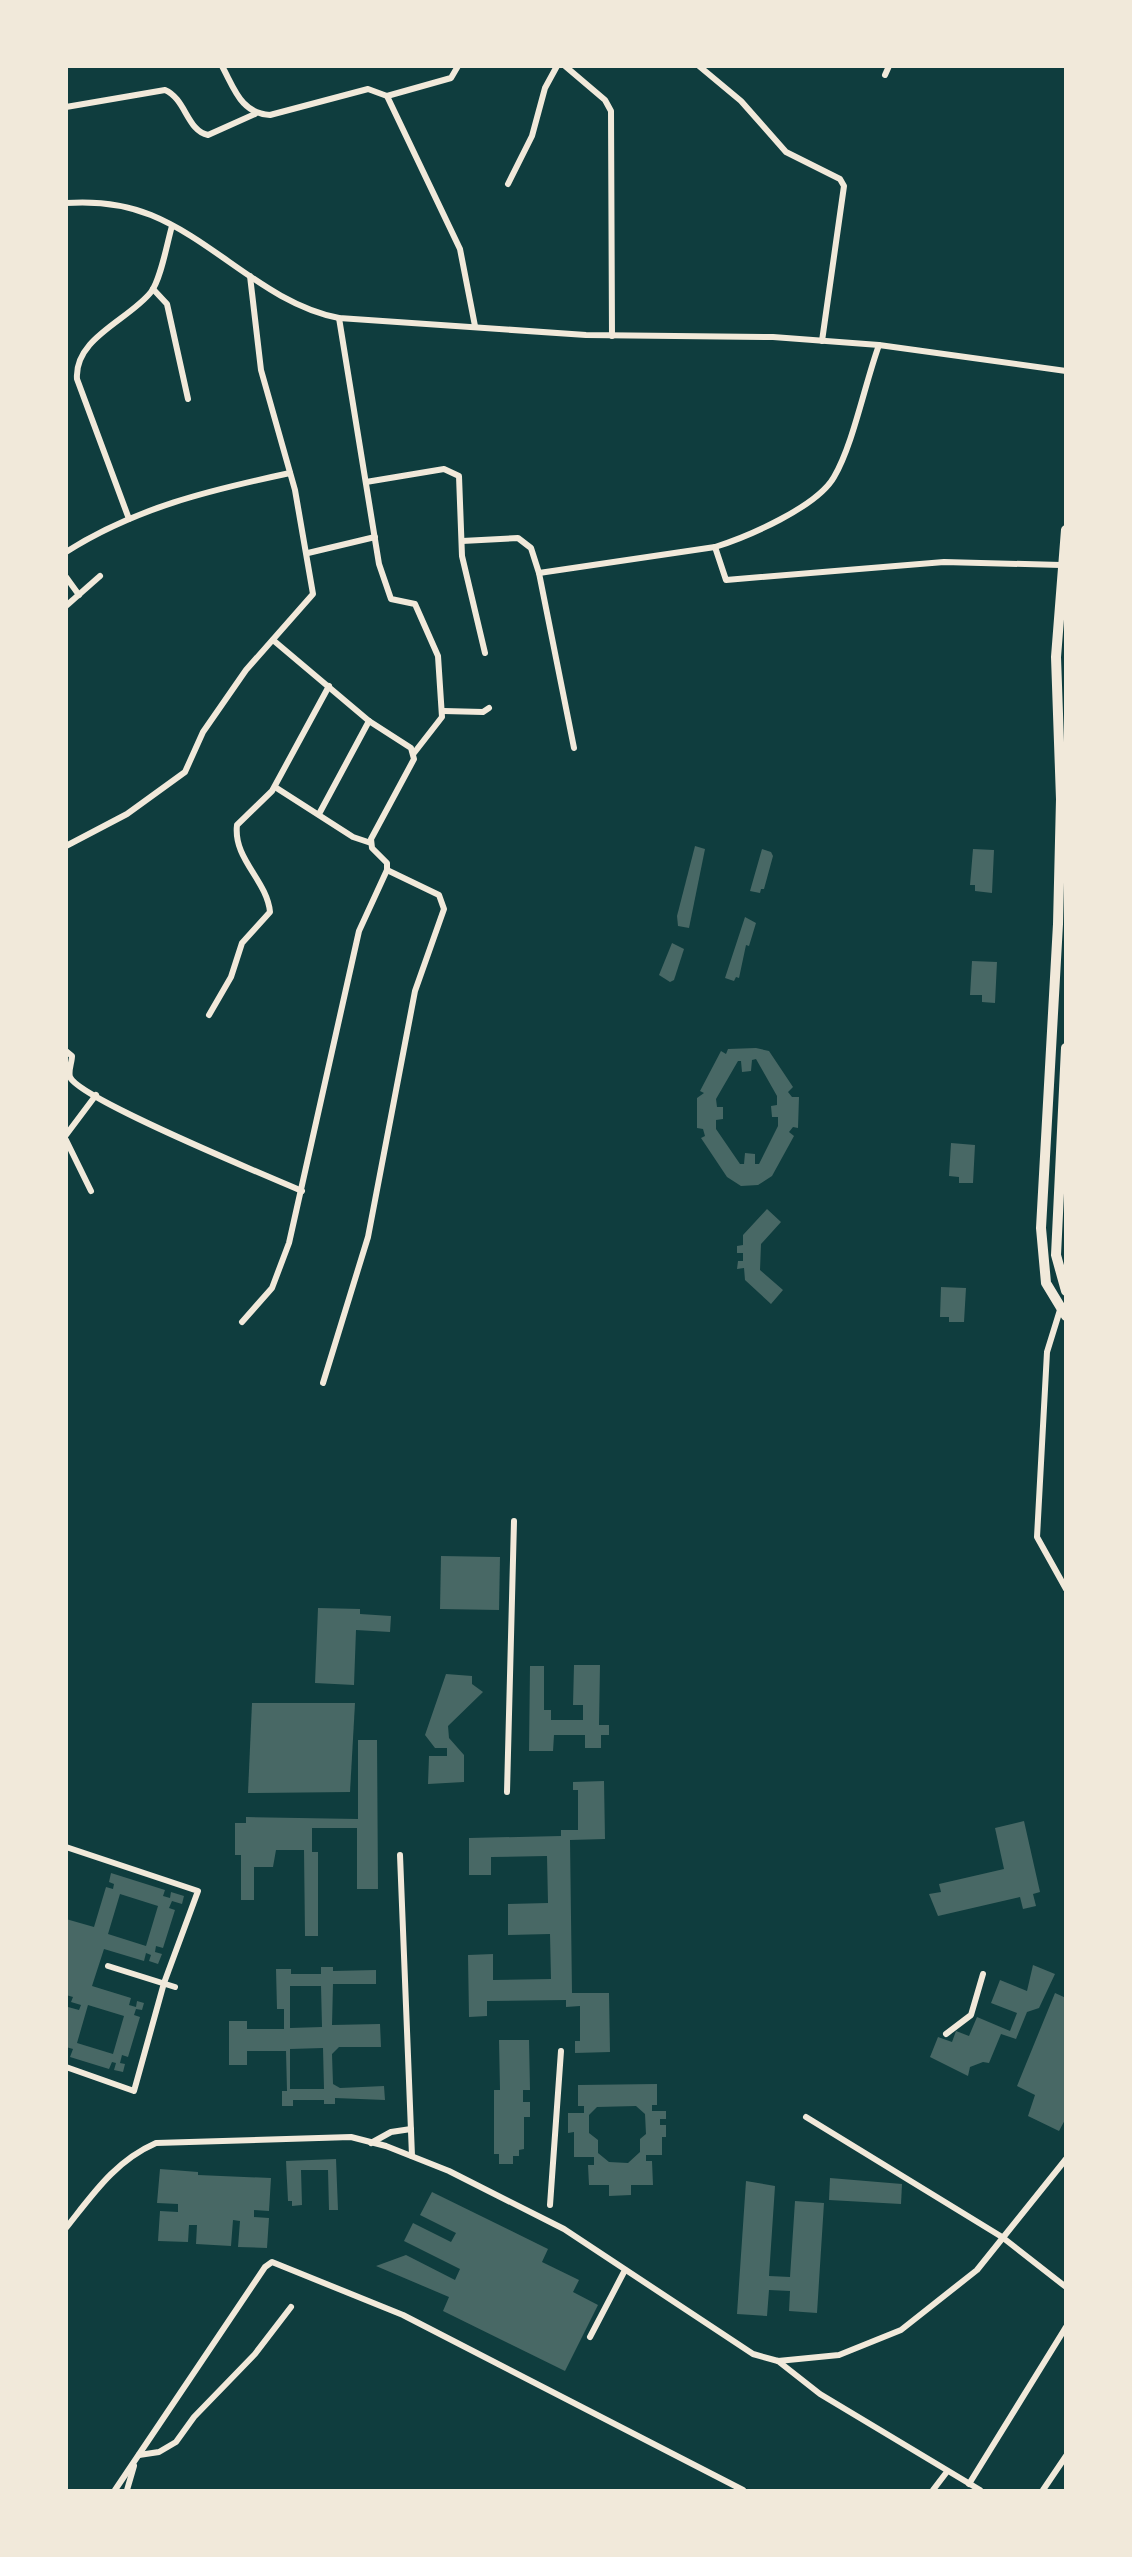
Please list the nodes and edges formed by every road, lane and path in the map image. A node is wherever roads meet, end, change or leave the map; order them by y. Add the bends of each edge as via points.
1 (222, 66) edge
2 (458, 66) edge
3 (557, 66) edge
4 (565, 66) edge
5 (698, 66) edge
6 (890, 66) edge
7 (885, 75) dead end
8 (387, 96) junction
9 (66, 107) edge
10 (255, 114) junction
11 (508, 184) dead end
12 (66, 202) edge
13 (172, 226) junction
14 (250, 276) junction
15 (153, 289) junction
16 (339, 318) junction
17 (475, 326) junction
18 (612, 336) junction
19 (822, 341) junction
20 (879, 345) junction
21 (1066, 371) edge
22 (188, 398) dead end
23 (290, 473) junction
24 (366, 482) junction
25 (129, 519) junction
26 (1066, 530) edge
27 (375, 537) junction
28 (462, 541) junction
29 (715, 547) junction
30 (66, 552) edge
31 (307, 553) junction
32 (1061, 565) junction
33 (539, 573) junction
34 (100, 576) dead end
35 (66, 577) edge
36 (79, 595) junction
37 (66, 606) edge
38 (273, 640) junction
39 (485, 653) dead end
40 (329, 686) junction
41 (489, 708) dead end
42 (444, 710) junction
43 (369, 721) junction
44 (574, 748) dead end
45 (414, 753) junction
46 (275, 787) junction
47 (318, 814) junction
48 (371, 843) junction
49 (66, 846) edge
50 (387, 870) junction
51 (209, 1014) dead end
52 (1066, 1048) edge
53 (66, 1051) edge
54 (96, 1095) junction
55 (66, 1137) edge
56 (91, 1191) dead end
57 (302, 1191) junction
58 (1066, 1291) edge
59 (1063, 1313) edge
60 (242, 1322) dead end
61 (323, 1383) dead end
62 (514, 1521) dead end
63 (1066, 1589) edge
64 (506, 1792) dead end
65 (66, 1847) edge
66 (400, 1855) dead end
67 (108, 1966) dead end
68 (983, 1974) dead end
69 (164, 1983) junction
70 (175, 1987) dead end
71 (946, 2034) dead end
72 (561, 2051) dead end
73 (66, 2067) edge
74 (806, 2117) dead end
75 (411, 2129) junction
76 (371, 2143) junction
77 (412, 2156) junction
78 (1066, 2159) edge
79 (550, 2205) dead end
80 (66, 2228) edge
81 (1002, 2238) junction
82 (625, 2270) junction
83 (1066, 2287) edge
84 (290, 2307) dead end
85 (1066, 2327) edge
86 (590, 2337) dead end
87 (778, 2361) junction
88 (1066, 2456) edge
89 (137, 2458) junction
90 (946, 2473) junction
91 (969, 2484) junction
92 (115, 2490) edge
93 (127, 2490) edge
94 (743, 2490) edge
95 (933, 2490) edge
96 (980, 2490) edge
97 (1043, 2490) edge

1 - 10 street via 243,105
2 - 8 street via 451,78
3 - 11 street via 545,88 532,136
4 - 18 street via 605,100 611,111
5 - 19 street via 741,101 786,152 840,179 844,186
6 - 7 street
8 - 10 street via 368,89 270,115
8 - 17 street via 460,249
9 - 10 street via 165,90 181,101 195,128 208,135
12 - 13 street via 125,207
13 - 14 street
13 - 15 street
14 - 16 street via 300,307
14 - 23 street via 265,389
15 - 22 street via 167,304
15 - 25 street via 90,345 76,370
16 - 17 street
16 - 24 street
17 - 18 street
18 - 19 street via 760,336
19 - 20 street
20 - 21 street
20 - 29 street via 833,480 803,506
23 - 25 street via 179,499
23 - 31 street
24 - 27 street
24 - 28 street via 452,470 459,476 462,494
25 - 30 street
26 - 32 highway
27 - 31 street
27 - 42 street via 387,593 415,604 432,639
28 - 33 street via 518,538 531,548
28 - 39 street
29 - 32 street via 726,580 944,562
29 - 33 street
31 - 38 street via 313,594
32 - 59 highway via 1056,657 1061,799 1058,924 1041,1228 1046,1283
33 - 44 street
34 - 36 street
35 - 36 street
36 - 37 street
38 - 40 street
38 - 49 street via 203,732 185,772 127,814
40 - 43 street
40 - 46 street
41 - 42 street via 483,712
42 - 45 street
43 - 45 street
43 - 47 street
45 - 48 street
46 - 47 street
46 - 51 street via 240,820 236,836 270,912 242,943 231,977
47 - 48 street
48 - 50 street via 385,859
50 - 57 street via 359,931
50 - 61 street via 439,895 444,909 415,991 368,1237
52 - 58 highway via 1056,1229 1058,1269
53 - 54 street via 72,1056 71,1077
54 - 55 street
54 - 57 street
55 - 56 street
57 - 60 street via 278,1275
59 - 63 street via 1047,1352 1037,1537
62 - 64 street
65 - 69 street via 198,1891
66 - 75 street
67 - 69 street
68 - 71 street via 971,2015
69 - 70 street
69 - 73 street via 134,2091
72 - 79 street
74 - 81 street
75 - 76 street via 391,2132
75 - 77 street
76 - 77 street
76 - 80 street via 351,2137 156,2143 112,2171
77 - 82 street via 564,2229
78 - 81 street
81 - 83 street
81 - 87 street via 977,2270 901,2330 839,2354
82 - 86 street
82 - 87 street via 753,2354
84 - 89 street via 255,2354 176,2442
85 - 91 street
87 - 90 street
88 - 97 street
89 - 92 street
89 - 93 street
89 - 94 street via 265,2267 276,2262 403,2315
90 - 91 street
90 - 95 street
91 - 96 street

